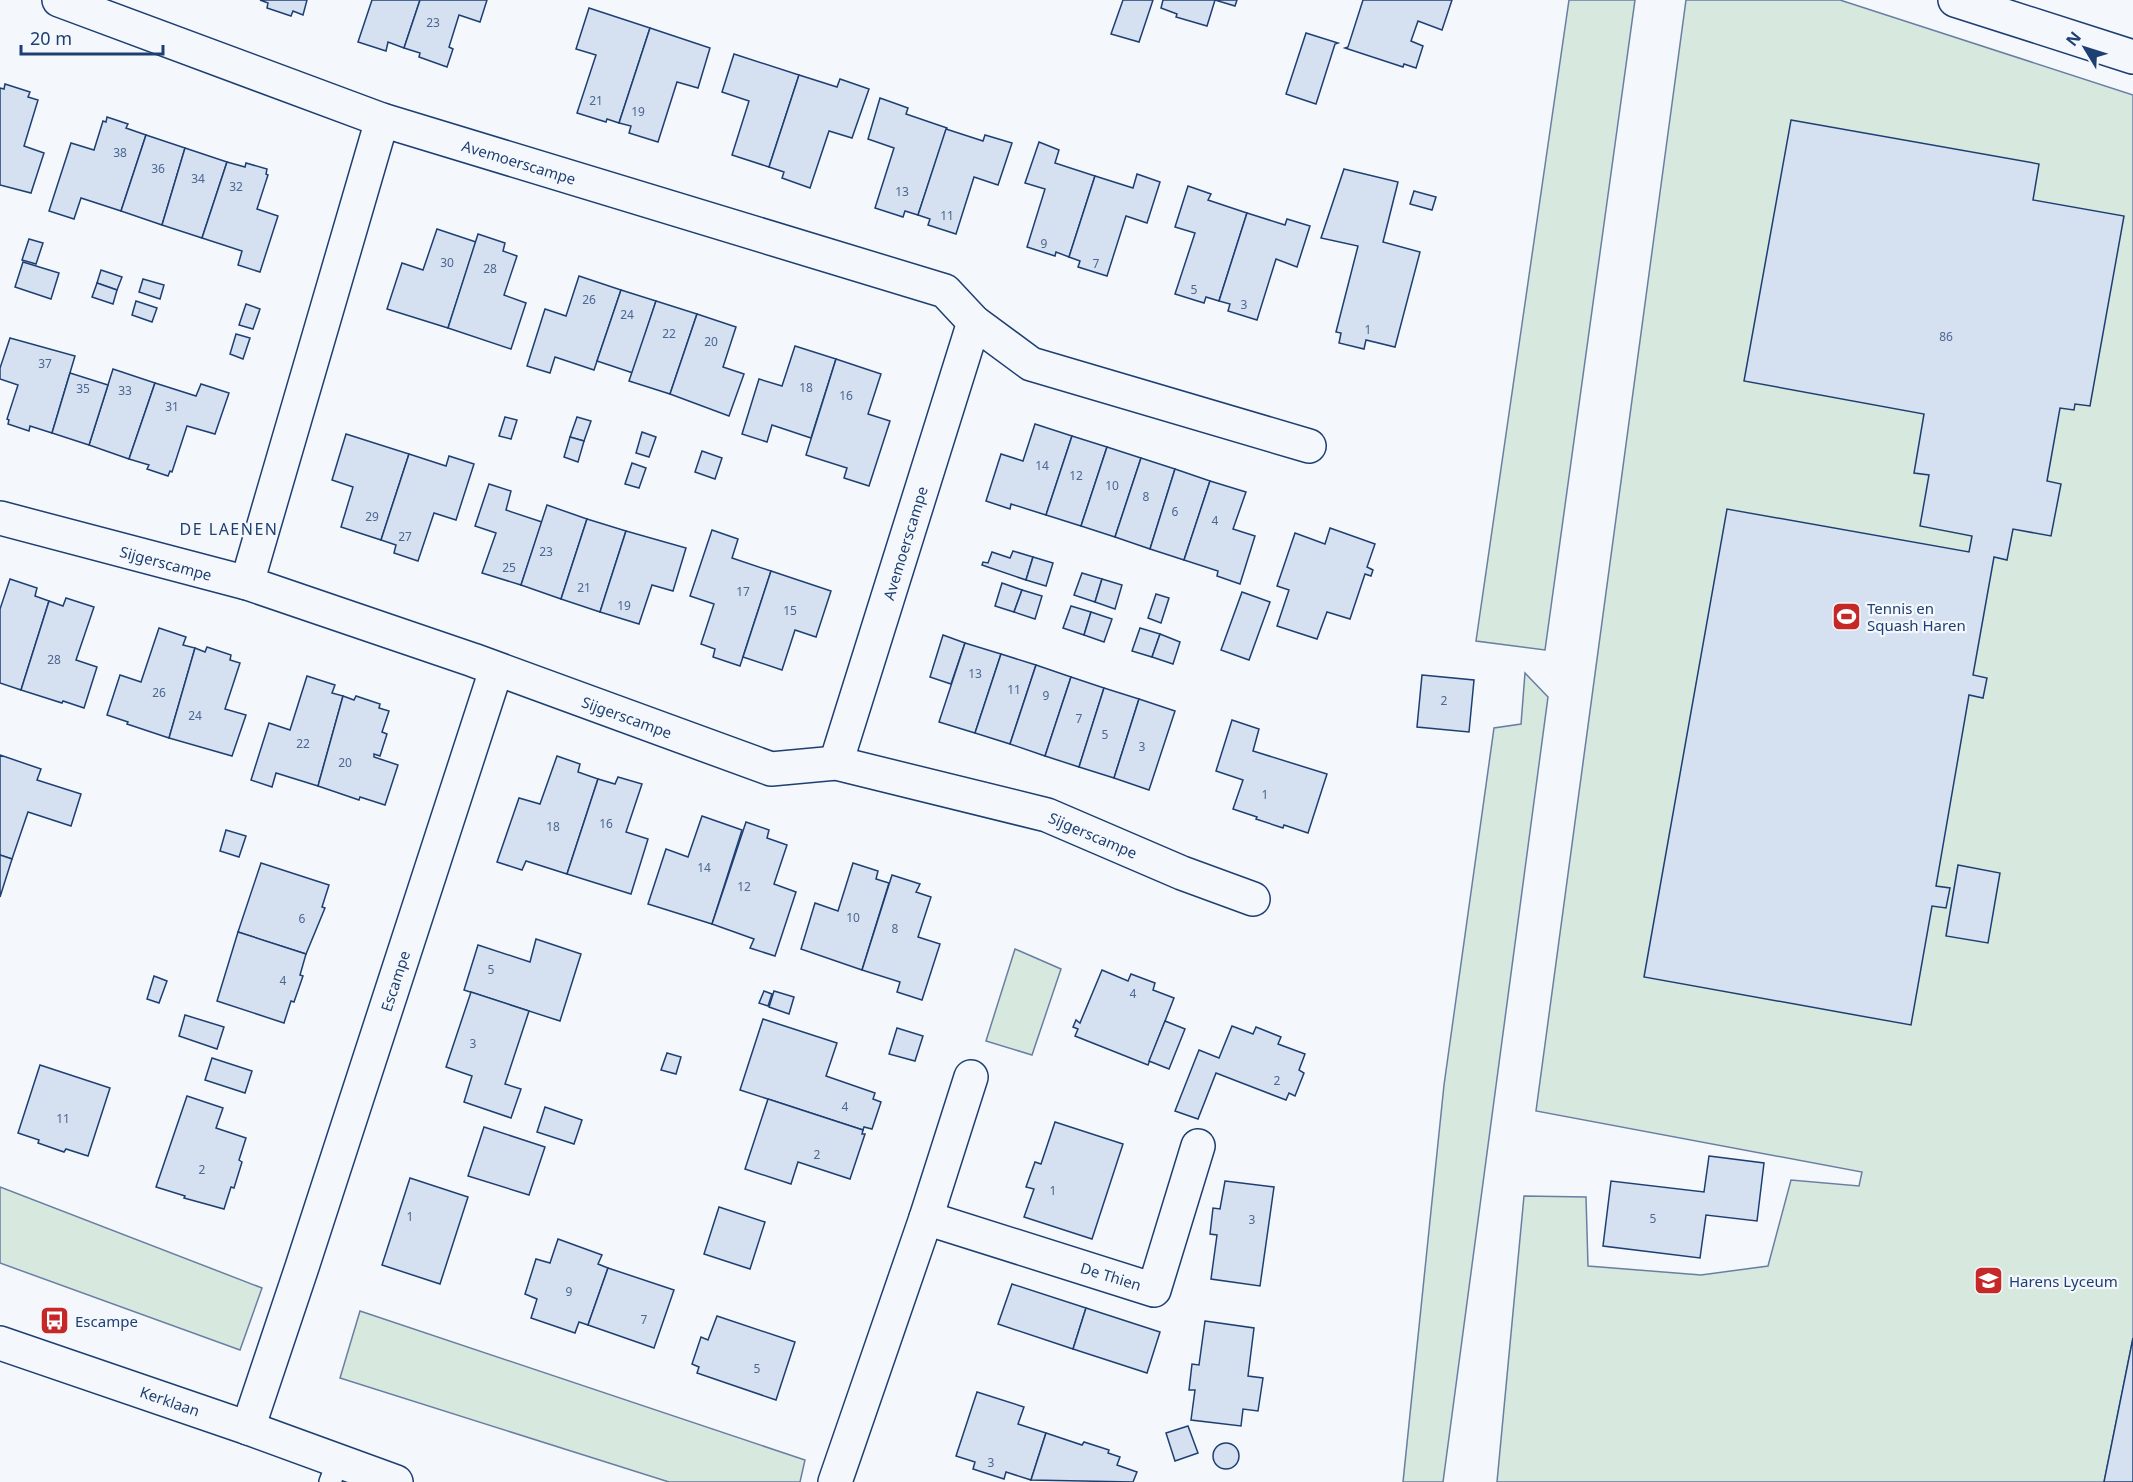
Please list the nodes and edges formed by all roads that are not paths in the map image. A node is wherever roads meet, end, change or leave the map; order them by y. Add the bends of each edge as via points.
1 (59, 0) edge
2 (1955, 0) edge
3 (2133, 57) edge
4 (382, 120) junction
5 (974, 322) junction
6 (1309, 446) dead end
7 (0, 518) edge
8 (247, 583) junction
9 (496, 670) junction
10 (836, 763) junction
11 (1252, 898) dead end
12 (971, 1077) dead end
13 (1198, 1146) dead end
14 (926, 1218) junction
15 (0, 1343) edge
16 (248, 1428) junction
17 (334, 1472) edge
18 (396, 1482) edge
19 (835, 1482) edge

1 - 4 street, Avemoerscampe
2 - 3 street
4 - 5 street, Avemoerscampe via 945,291
4 - 8 street
5 - 6 street, Avemoerscampe via 1031,364
5 - 10 street, Avemoerscampe
7 - 8 street, Sijgerscampe
8 - 9 street, Sijgerscampe
9 - 10 street, Sijgerscampe via 771,769
9 - 16 street, Escampe
10 - 11 street, Sijgerscampe via 1047,815 1182,873
12 - 14 street
13 - 14 street, De Thien via 1154,1290
14 - 19 street
15 - 16 street, Kerklaan
16 - 17 street, Kerklaan
17 - 18 street, Kerklaan

